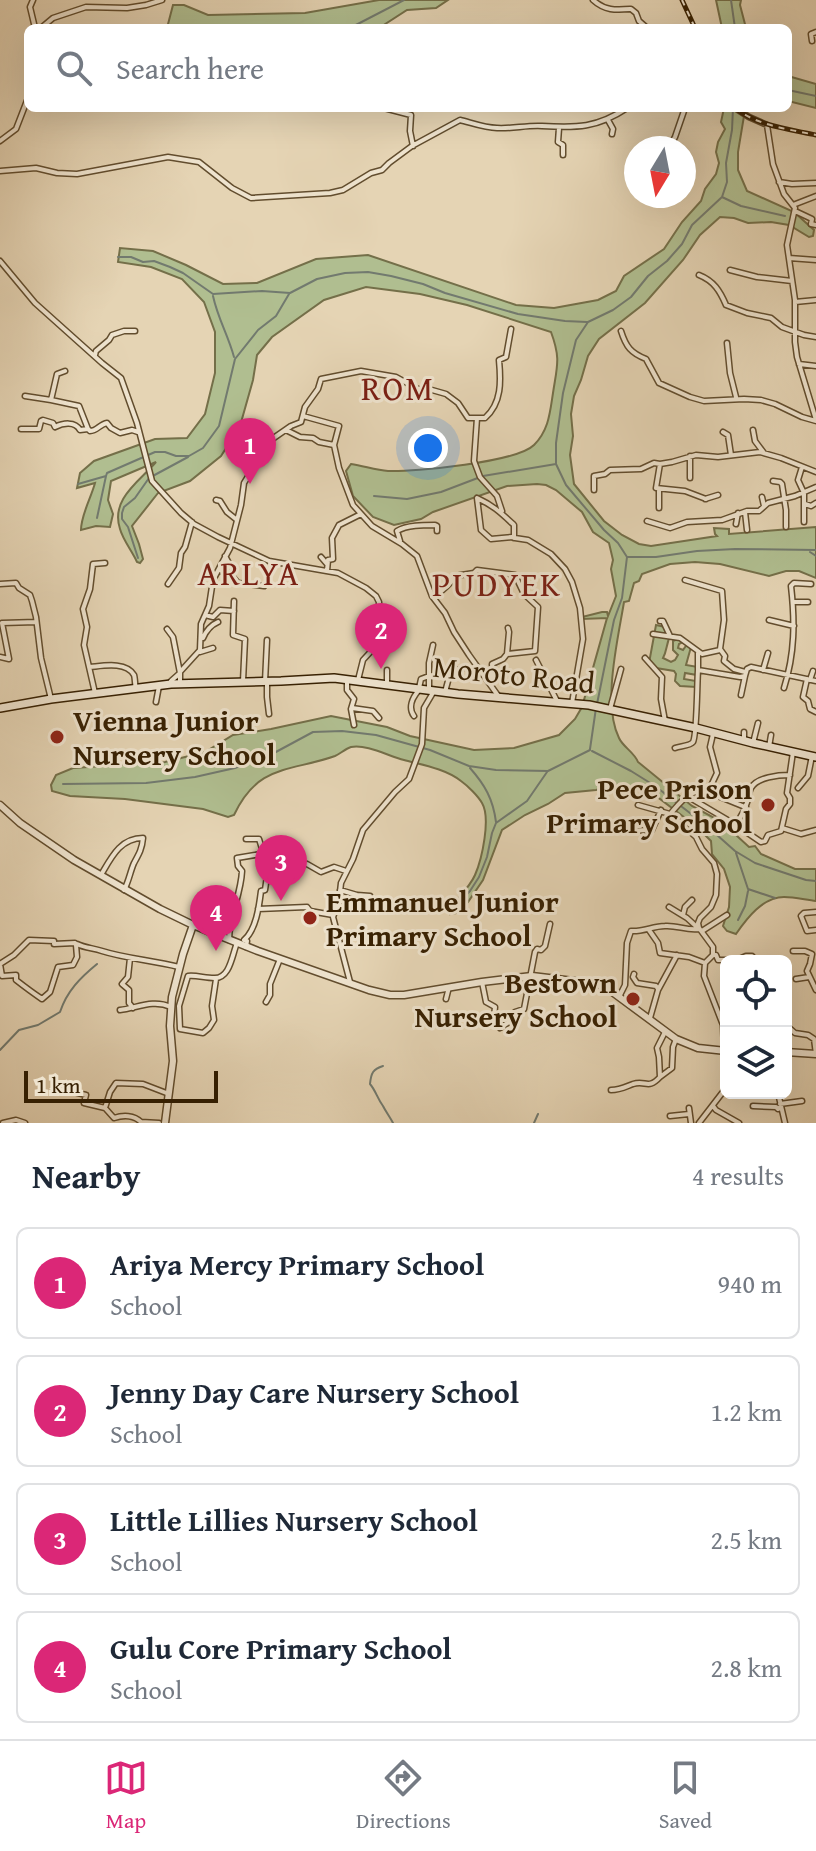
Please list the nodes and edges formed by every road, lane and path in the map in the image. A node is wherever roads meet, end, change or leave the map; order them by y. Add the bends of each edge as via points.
1 (33, 0) edge
2 (162, 0) edge
3 (593, 0) edge
4 (36, 24) edge
5 (44, 24) edge
6 (642, 24) edge
7 (816, 32) edge
8 (812, 41) dead end
9 (24, 108) edge
10 (399, 112) edge
11 (621, 112) edge
12 (684, 112) edge
13 (741, 112) edge
14 (608, 120) junction
15 (559, 128) junction
16 (612, 134) dead end
17 (676, 136) edge
18 (0, 141) edge
19 (413, 146) junction
20 (563, 155) dead end
21 (0, 171) edge
22 (779, 182) junction
23 (816, 183) edge
24 (816, 196) edge
25 (794, 208) junction
26 (816, 225) edge
27 (789, 258) junction
28 (816, 260) edge
29 (0, 261) edge
30 (730, 270) dead end
31 (699, 275) dead end
32 (792, 281) junction
33 (816, 300) edge
34 (795, 302) junction
35 (511, 329) dead end
36 (135, 331) dead end
37 (621, 331) dead end
38 (796, 332) junction
39 (816, 337) edge
40 (727, 343) dead end
41 (95, 355) junction
42 (799, 364) junction
43 (816, 366) edge
44 (65, 371) dead end
45 (25, 396) dead end
46 (738, 399) junction
47 (51, 400) junction
48 (303, 416) junction
49 (477, 418) junction
50 (816, 421) edge
51 (21, 429) dead end
52 (88, 429) junction
53 (286, 430) junction
54 (753, 430) dead end
55 (723, 432) dead end
56 (139, 434) junction
57 (748, 438) dead end
58 (755, 441) junction
59 (334, 445) junction
60 (737, 445) dead end
61 (730, 446) junction
62 (764, 453) junction
63 (731, 455) junction
64 (690, 456) junction
65 (660, 464) junction
66 (802, 467) junction
67 (816, 472) edge
68 (690, 478) dead end
69 (773, 481) dead end
70 (816, 487) edge
71 (659, 489) junction
72 (594, 490) dead end
73 (804, 493) junction
74 (718, 495) dead end
75 (762, 497) dead end
76 (216, 500) dead end
77 (785, 500) junction
78 (816, 503) edge
79 (805, 504) junction
80 (764, 506) junction
81 (659, 508) dead end
82 (503, 513) junction
83 (743, 513) junction
84 (361, 514) junction
85 (237, 520) junction
86 (647, 521) dead end
87 (192, 522) junction
88 (804, 522) dead end
89 (736, 524) dead end
90 (786, 527) dead end
91 (747, 530) dead end
92 (397, 531) junction
93 (437, 531) dead end
94 (389, 536) junction
95 (513, 537) junction
96 (231, 543) junction
97 (401, 543) junction
98 (225, 556) junction
99 (321, 557) dead end
100 (105, 563) dead end
101 (327, 564) junction
102 (220, 570) junction
103 (327, 571) junction
104 (232, 576) junction
105 (685, 580) dead end
106 (0, 584) edge
107 (168, 584) dead end
108 (811, 584) dead end
109 (264, 586) dead end
110 (434, 598) junction
111 (234, 601) dead end
112 (793, 602) junction
113 (808, 602) dead end
114 (234, 611) junction
115 (205, 615) junction
116 (769, 620) dead end
117 (660, 621) dead end
118 (36, 622) junction
119 (218, 622) dead end
120 (794, 626) junction
121 (508, 628) dead end
122 (167, 629) dead end
123 (653, 634) dead end
124 (670, 636) junction
125 (267, 640) dead end
126 (433, 645) dead end
127 (213, 648) dead end
128 (720, 650) junction
129 (199, 651) junction
130 (698, 653) junction
131 (768, 653) dead end
132 (507, 654) junction
133 (0, 657) edge
134 (645, 658) dead end
135 (536, 660) dead end
136 (90, 667) junction
137 (621, 669) dead end
138 (387, 670) dead end
139 (461, 670) dead end
140 (698, 670) junction
141 (763, 670) junction
142 (813, 671) dead end
143 (180, 673) junction
144 (745, 674) junction
145 (429, 676) junction
146 (787, 676) junction
147 (348, 679) junction
148 (358, 680) junction
149 (811, 680) edge
150 (171, 681) dead end
151 (266, 682) junction
152 (242, 683) junction
153 (180, 684) junction
154 (387, 684) junction
155 (491, 684) junction
156 (159, 686) junction
157 (136, 688) junction
158 (784, 688) dead end
159 (426, 690) junction
160 (445, 692) junction
161 (95, 693) junction
162 (741, 695) dead end
163 (499, 697) junction
164 (51, 700) junction
165 (557, 701) junction
166 (156, 702) dead end
167 (572, 703) junction
168 (0, 708) edge
169 (352, 708) junction
170 (610, 709) junction
171 (816, 712) edge
172 (269, 714) dead end
173 (414, 716) dead end
174 (379, 718) dead end
175 (665, 721) junction
176 (758, 723) dead end
177 (354, 725) dead end
178 (696, 728) junction
179 (713, 732) junction
180 (771, 735) dead end
181 (747, 739) junction
182 (769, 747) junction
183 (675, 748) dead end
184 (793, 752) junction
185 (814, 756) edge
186 (790, 775) junction
187 (798, 788) dead end
188 (708, 792) junction
189 (687, 796) junction
190 (0, 805) edge
191 (638, 805) dead end
192 (746, 807) junction
193 (661, 810) junction
194 (670, 814) junction
195 (736, 825) junction
196 (782, 828) junction
197 (816, 830) edge
198 (617, 831) dead end
199 (800, 834) junction
200 (246, 839) dead end
201 (798, 841) dead end
202 (290, 848) dead end
203 (307, 864) dead end
204 (346, 871) junction
205 (100, 876) junction
206 (124, 890) junction
207 (340, 890) junction
208 (370, 896) dead end
209 (692, 900) dead end
210 (669, 907) dead end
211 (258, 909) junction
212 (816, 912) edge
213 (333, 915) junction
214 (683, 915) junction
215 (727, 915) dead end
216 (550, 924) dead end
217 (193, 925) junction
218 (698, 929) junction
219 (649, 930) junction
220 (816, 930) edge
221 (233, 941) junction
222 (75, 943) junction
223 (246, 947) junction
224 (793, 951) dead end
225 (677, 955) junction
226 (713, 955) junction
227 (130, 958) junction
228 (280, 959) junction
229 (720, 960) edge
230 (705, 963) junction
231 (0, 964) edge
232 (179, 967) junction
233 (634, 974) dead end
234 (532, 976) junction
235 (809, 977) junction
236 (216, 979) junction
237 (796, 979) dead end
238 (482, 982) junction
239 (350, 984) junction
240 (449, 987) junction
241 (658, 990) junction
242 (816, 990) edge
243 (619, 997) junction
244 (446, 999) dead end
245 (266, 1002) dead end
246 (171, 1007) junction
247 (133, 1008) junction
248 (120, 1010) dead end
249 (720, 1015) edge
250 (649, 1020) junction
251 (788, 1027) edge
252 (665, 1032) junction
253 (676, 1039) junction
254 (720, 1049) edge
255 (792, 1052) edge
256 (816, 1054) edge
257 (660, 1077) junction
258 (611, 1090) dead end
259 (74, 1092) dead end
260 (169, 1094) junction
261 (720, 1096) edge
262 (779, 1099) edge
263 (802, 1101) dead end
264 (713, 1106) junction
265 (753, 1106) dead end
266 (780, 1106) junction
267 (105, 1108) junction
268 (670, 1116) dead end
269 (113, 1120) edge
270 (728, 1120) edge
271 (785, 1122) edge
272 (3, 1123) edge
273 (25, 1123) edge
274 (162, 1123) edge
275 (691, 1123) edge
276 (699, 1123) edge
277 (739, 1123) edge
278 (777, 1123) edge

1 - 4 street
2 - 5 street via 127,8 86,7
3 - 6 street via 616,11 631,9
7 - 8 street
9 - 18 street via 16,129
10 - 19 street via 411,115
11 - 14 street
12 - 17 street
13 - 22 street via 767,125
14 - 15 street
14 - 16 street
15 - 19 street via 495,128 460,120
15 - 20 street
19 - 21 street via 343,190 254,198 241,195 198,161 170,158 83,173
22 - 23 street
22 - 25 street
24 - 25 street
25 - 26 street
25 - 27 street
27 - 28 street
27 - 32 street
29 - 41 street via 38,305
30 - 32 street
31 - 38 street via 714,283 725,305
32 - 34 street
33 - 34 street
34 - 38 street
35 - 49 street via 506,357 499,360 496,404 488,416
36 - 41 street via 110,336
37 - 46 street via 627,348 646,359 661,385 701,400
38 - 39 street
38 - 42 street
40 - 46 street
41 - 56 street via 121,378
42 - 43 street
42 - 50 street
44 - 47 street via 57,374
45 - 47 street
46 - 50 street via 769,402
47 - 52 street via 79,406
48 - 49 street via 321,379 365,371 443,393 466,417
48 - 53 street
48 - 59 street via 338,426
49 - 82 street via 474,461
51 - 52 street via 39,429 43,420 55,427 72,423
52 - 56 street via 107,423 116,432
53 - 59 street
53 - 85 street via 262,447 244,483
54 - 58 street
55 - 61 street
56 - 87 street via 152,481
57 - 58 street
58 - 62 street
59 - 84 street
60 - 61 street
61 - 63 street
62 - 63 street
62 - 66 street
63 - 64 street
64 - 65 street
64 - 68 street
65 - 71 street
65 - 72 street via 594,476
66 - 67 street
66 - 73 street via 798,480
69 - 77 street via 782,483
70 - 73 street
71 - 74 street via 679,489 706,499
71 - 81 street
73 - 77 street
73 - 79 street
75 - 80 street
76 - 85 street
77 - 80 street
77 - 90 street
78 - 79 street
79 - 88 street
80 - 83 street
82 - 95 street via 514,525
82 - 95 street via 476,498 481,530 491,539
83 - 86 street via 671,528
83 - 89 street
83 - 91 street
84 - 94 street
84 - 101 street via 339,525 332,538 333,559
85 - 96 street
87 - 96 street
87 - 107 street via 179,568
92 - 93 street via 424,525 436,525
92 - 94 street
92 - 97 street
94 - 97 street
95 - 167 street via 551,554 572,582 583,639
96 - 98 street
96 - 103 street via 269,561
97 - 110 street via 419,559
98 - 102 street
98 - 104 street
99 - 101 street
100 - 136 street via 93,563 83,609
101 - 103 street
102 - 104 street
102 - 115 street
103 - 148 street via 353,580 378,599 375,647 363,660
104 - 109 street via 238,583
105 - 128 street via 722,591
106 - 118 street via 15,582 30,595
108 - 112 street via 789,585
110 - 132 street via 455,576 477,570 515,575 538,607 535,651
110 - 155 street
111 - 114 street
112 - 113 street
112 - 120 street
114 - 115 street
114 - 152 street via 233,635 245,639
115 - 129 street
116 - 120 street
117 - 124 street
118 - 133 street via 2,623 9,659
118 - 164 street
119 - 129 street via 205,633
120 - 146 street
121 - 132 street
122 - 143 street
123 - 124 street
124 - 130 street via 689,642
125 - 151 street
126 - 145 street
127 - 129 street
128 - 130 street
128 - 144 street via 724,661
129 - 143 street
130 - 140 street
131 - 141 street
132 - 155 street via 492,664
134 - 175 street via 662,677
135 - 165 street
136 - 157 street via 121,667 133,673
136 - 161 street
137 - 170 street
138 - 154 street
139 - 160 street via 449,669
140 - 144 street
140 - 178 street via 693,693
141 - 144 street via 749,667
141 - 146 street
142 - 149 street
143 - 150 street
143 - 153 street
144 - 162 street
145 - 159 street
145 - 159 street via 421,679
146 - 149 street
146 - 158 street
147 - 148 main road, Moroto Road
147 - 151 main road, Moroto Road
147 - 169 street
148 - 154 main road, Moroto Road
149 - 171 street via 803,697
151 - 152 main road, Moroto Road
151 - 172 street
152 - 153 main road, Moroto Road
153 - 156 main road, Moroto Road
154 - 159 main road, Moroto Road
155 - 163 street
156 - 157 main road, Moroto Road
156 - 166 street
157 - 161 main road, Moroto Road
159 - 160 main road, Moroto Road
159 - 173 street via 412,702
159 - 204 street via 422,744 409,779 363,830
160 - 163 main road, Moroto Road
161 - 164 main road, Moroto Road
163 - 165 main road, Moroto Road
164 - 168 main road, Moroto Road
165 - 167 main road, Moroto Road
167 - 170 main road, Moroto Road
169 - 174 street via 373,711
169 - 177 street
170 - 175 main road, Moroto Road
175 - 178 main road, Moroto Road
176 - 181 street
178 - 179 main road, Moroto Road
178 - 183 street via 692,743
179 - 181 main road, Moroto Road
179 - 188 street via 710,747 717,773
180 - 182 street
181 - 182 main road, Moroto Road
182 - 184 main road, Moroto Road
184 - 185 main road, Moroto Road
184 - 186 street
185 - 187 street
186 - 192 street via 775,775 754,785
186 - 196 street via 790,804
188 - 189 street
188 - 192 street
189 - 194 street
189 - 195 street
190 - 205 street
191 - 193 street
192 - 195 street
193 - 194 street
193 - 198 street via 652,830
194 - 218 street via 696,837 717,874 716,895
195 - 196 street via 761,842
196 - 199 street
197 - 199 street
199 - 201 street
200 - 221 street via 259,839 263,852 237,858 242,871 233,908
202 - 211 street via 283,862 274,861
203 - 204 street via 321,872 334,867
204 - 207 street
205 - 206 street
205 - 206 street via 119,847 143,838
206 - 217 street
207 - 208 street
207 - 213 street
209 - 214 street
210 - 214 street
211 - 213 street via 307,907
211 - 223 street via 244,940
212 - 220 street via 801,916 807,931
213 - 239 street
214 - 218 street
215 - 218 street
216 - 234 street via 545,946 535,952
217 - 221 street
217 - 232 street
218 - 219 street via 667,925
218 - 226 street via 713,945
219 - 225 street via 660,953
219 - 243 street via 631,931
221 - 223 street
221 - 236 street via 229,968
222 - 227 street
222 - 231 street via 29,940
222 - 231 street via 73,965 58,967 50,992 42,999 28,992 16,975 2,976
223 - 228 street
224 - 235 street via 812,954
225 - 230 street
225 - 241 street
226 - 229 street
226 - 230 street
227 - 232 street
227 - 247 street via 122,984
228 - 239 street
228 - 245 street
230 - 249 street via 706,982
232 - 246 street
233 - 241 street via 637,983
234 - 238 street
234 - 238 street via 524,1009 500,1028
234 - 243 street via 601,984
235 - 237 street
235 - 242 street
236 - 236 street via 188,976 179,1006 180,1029 203,1033 212,1024
238 - 240 street
239 - 240 street via 390,995
240 - 244 street
241 - 250 street
243 - 250 street
246 - 247 street via 147,1003
246 - 260 street
247 - 248 street
250 - 252 street
251 - 256 street via 814,1039
252 - 253 street
252 - 257 street via 656,1049
253 - 254 street
253 - 257 street via 672,1068
255 - 256 street
257 - 258 street via 651,1085
259 - 267 street via 86,1095 84,1103
260 - 267 street via 142,1083 116,1083
260 - 274 street
261 - 264 street
262 - 266 street
263 - 266 street
264 - 270 street
264 - 276 street
265 - 266 street
266 - 271 street
267 - 269 street
268 - 275 street via 689,1111
269 - 274 street via 122,1116
270 - 277 street
271 - 278 street
272 - 273 street

